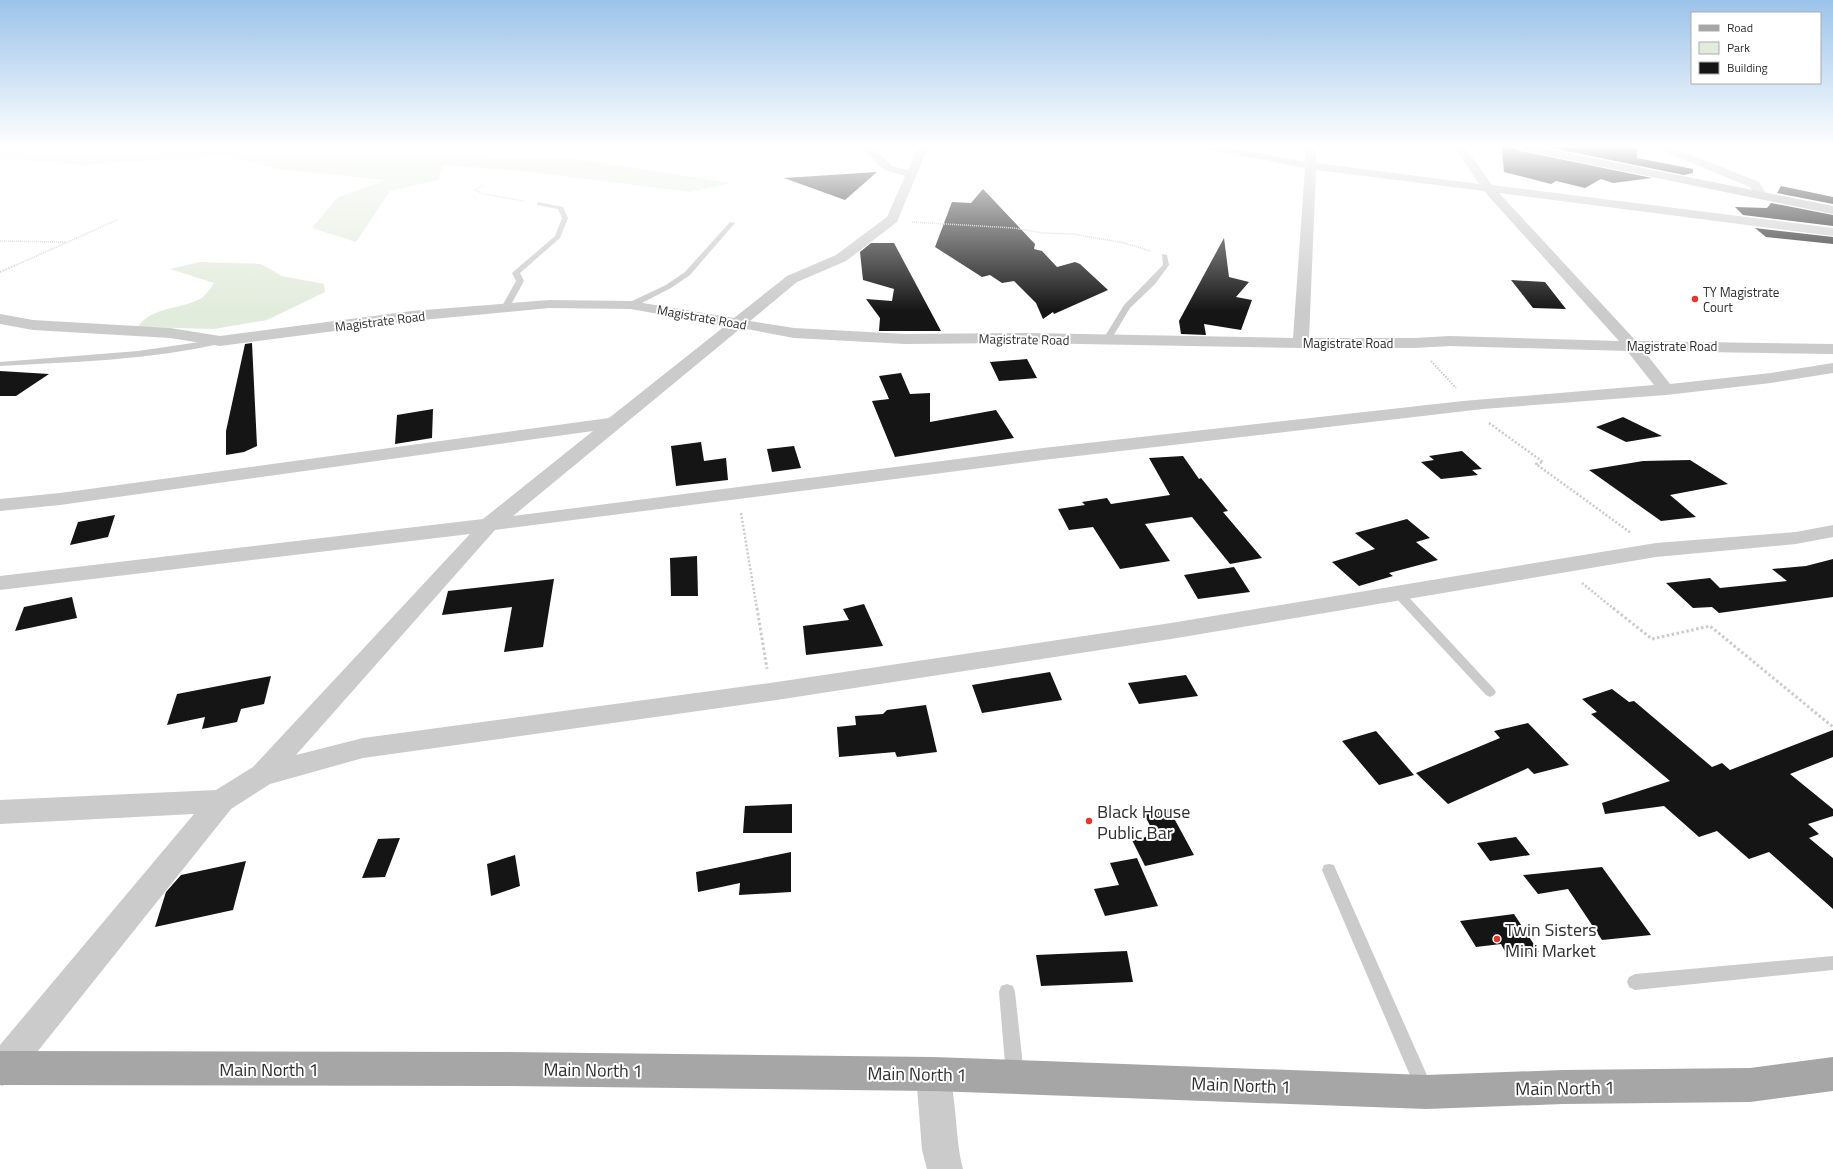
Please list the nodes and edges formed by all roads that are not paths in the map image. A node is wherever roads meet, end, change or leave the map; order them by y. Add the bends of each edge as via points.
1 (900, 202) edge
2 (1309, 202) edge
3 (1500, 202) edge
4 (1584, 202) edge
5 (1792, 202) edge
6 (539, 204) road end
7 (1833, 210) edge
8 (732, 223) dead end
9 (1833, 232) edge
10 (1164, 255) road end
11 (631, 305) junction
12 (505, 308) junction
13 (0, 319) edge
14 (736, 323) junction
15 (1106, 340) junction
16 (220, 341) junction
17 (1301, 343) junction
18 (1632, 346) junction
19 (1833, 349) edge
20 (0, 364) edge
21 (1833, 368) edge
22 (1666, 390) junction
23 (615, 423) junction
24 (0, 505) edge
25 (489, 525) junction
26 (1833, 532) edge
27 (0, 583) edge
28 (1398, 592) junction
29 (1490, 692) dead end
30 (262, 775) junction
31 (221, 801) junction
32 (0, 812) edge
33 (1328, 870) dead end
34 (1833, 963) edge
35 (1635, 982) dead end
36 (1007, 992) dead end
37 (1, 1068) edge
38 (933, 1074) junction
39 (1833, 1074) edge
40 (1015, 1078) junction
41 (1426, 1092) junction
42 (945, 1169) edge

1 - 14 street via 893,219 840,258 792,279
2 - 17 street
3 - 18 street
4 - 9 street
5 - 7 main road
6 - 12 lane via 561,208 565,218 558,237 516,273 520,281
8 - 11 lane via 681,279
10 - 15 lane via 1166,265 1127,307
11 - 12 street, Magistrate Road via 549,304
11 - 14 street, Magistrate Road
12 - 16 street, Magistrate Road via 412,316
13 - 16 street, Magistrate Road via 33,325 170,334
14 - 15 street, Magistrate Road via 794,333 905,339
14 - 23 street
15 - 17 street, Magistrate Road
16 - 20 lane via 189,348 132,355
17 - 18 street, Magistrate Road via 1450,341
18 - 19 street, Magistrate Road
18 - 22 street
21 - 22 street via 1788,376
22 - 25 street via 1465,405 1043,454
23 - 24 street
23 - 25 street
25 - 27 street
25 - 30 street
26 - 28 street via 1796,538 1656,550
28 - 29 lane
28 - 30 street via 1171,631 770,692 364,748
30 - 31 street
31 - 32 street
31 - 37 street
33 - 41 lane
34 - 35 lane
36 - 40 lane
37 - 38 main road, Main North 1 via 508,1069
38 - 40 main road, Main North 1
38 - 42 street via 940,1150
39 - 41 main road, Main North 1 via 1750,1085 1563,1087
40 - 41 main road, Main North 1

